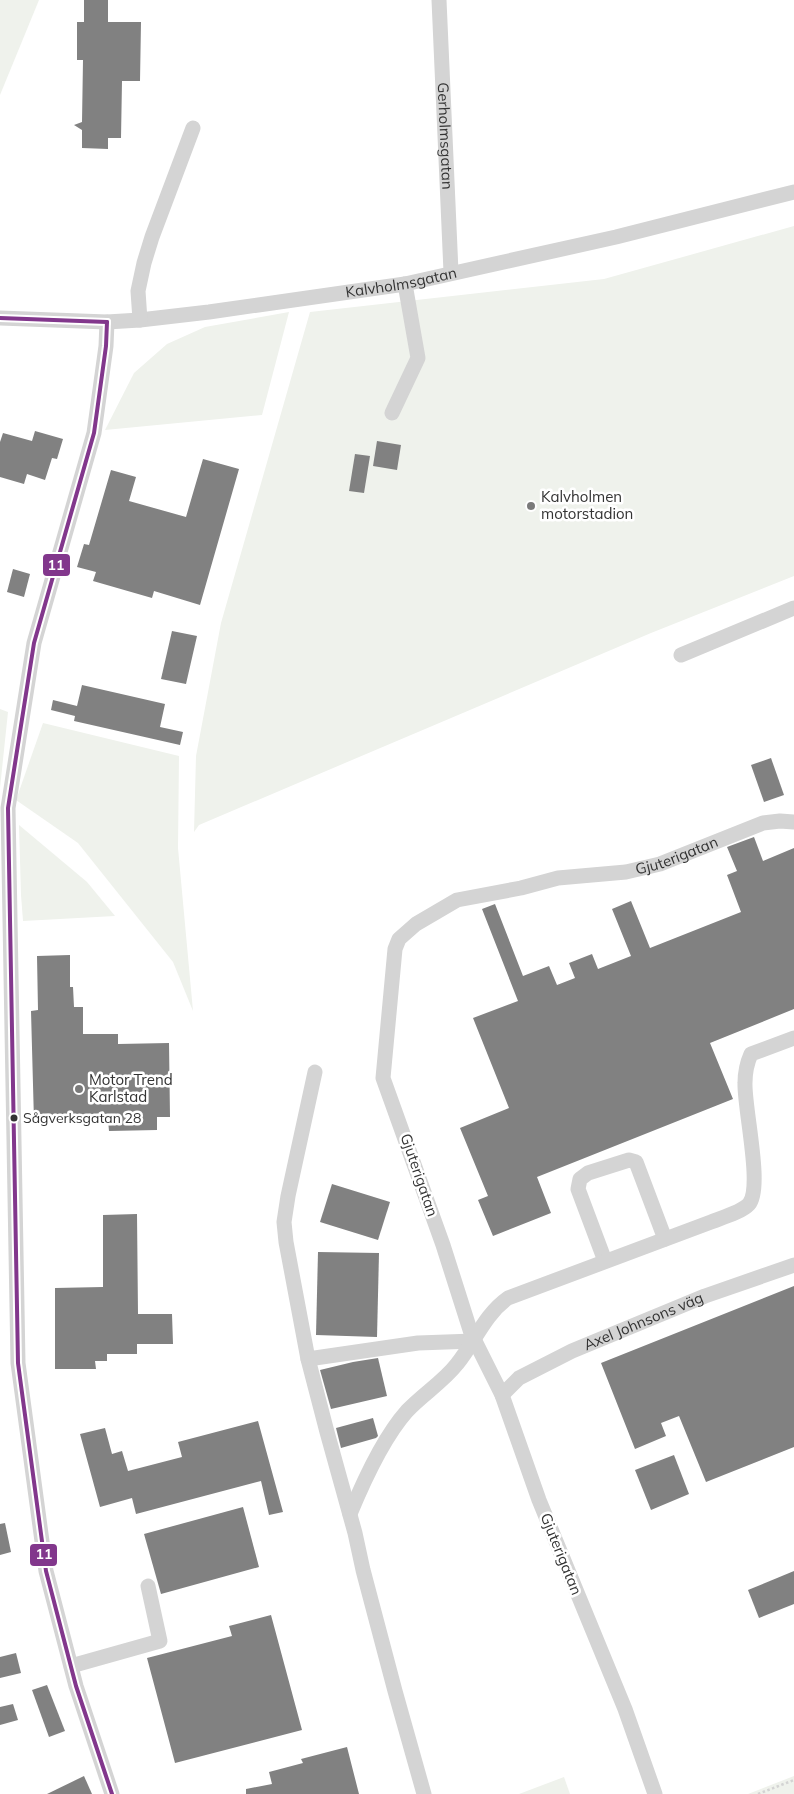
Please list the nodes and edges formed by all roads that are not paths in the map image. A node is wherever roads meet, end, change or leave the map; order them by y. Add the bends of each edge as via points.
1 (439, 0) edge
2 (193, 128) dead end
3 (794, 192) edge
4 (451, 272) junction
5 (405, 284) junction
6 (0, 318) edge
7 (140, 320) junction
8 (107, 322) junction
9 (392, 413) dead end
10 (794, 608) edge
11 (681, 655) dead end
12 (794, 822) edge
13 (794, 1038) edge
14 (315, 1072) dead end
15 (665, 1239) junction
16 (604, 1261) junction
17 (794, 1264) edge
18 (474, 1341) junction
19 (308, 1359) junction
20 (502, 1395) junction
21 (350, 1514) junction
22 (148, 1586) dead end
23 (71, 1666) junction
24 (112, 1794) edge
25 (424, 1794) edge
26 (655, 1794) edge

1 - 4 street, Gerholmsgatan
2 - 7 street via 144,263 138,291
3 - 4 street, Kalvholmsgatan via 616,237
4 - 5 street, Kalvholmsgatan
5 - 7 street, Kalvholmsgatan
5 - 9 street via 418,358
6 - 8 street, Kalvholmsgatan
7 - 8 street, Kalvholmsgatan
8 - 23 street via 94,434 34,643 8,808 18,1363 46,1570
10 - 11 street
12 - 18 street, Gjuterigatan via 763,823 660,864 626,872 558,878 457,900 416,924 399,939 395,949 383,1078
13 - 15 street via 751,1054 748,1061 745,1092 754,1184 749,1204
14 - 19 street via 284,1222
15 - 16 street
15 - 16 street via 636,1162 629,1160 588,1173 580,1179 578,1189
16 - 18 street via 508,1298 490,1314
17 - 20 street, Axel Johnsons väg via 705,1296 572,1351 519,1378
18 - 19 street via 418,1343
18 - 20 street, Gjuterigatan
18 - 21 street via 456,1366 407,1411 374,1462
19 - 21 street
20 - 26 street, Gjuterigatan via 539,1500 625,1709
21 - 25 street
22 - 23 street via 160,1642
23 - 24 street

